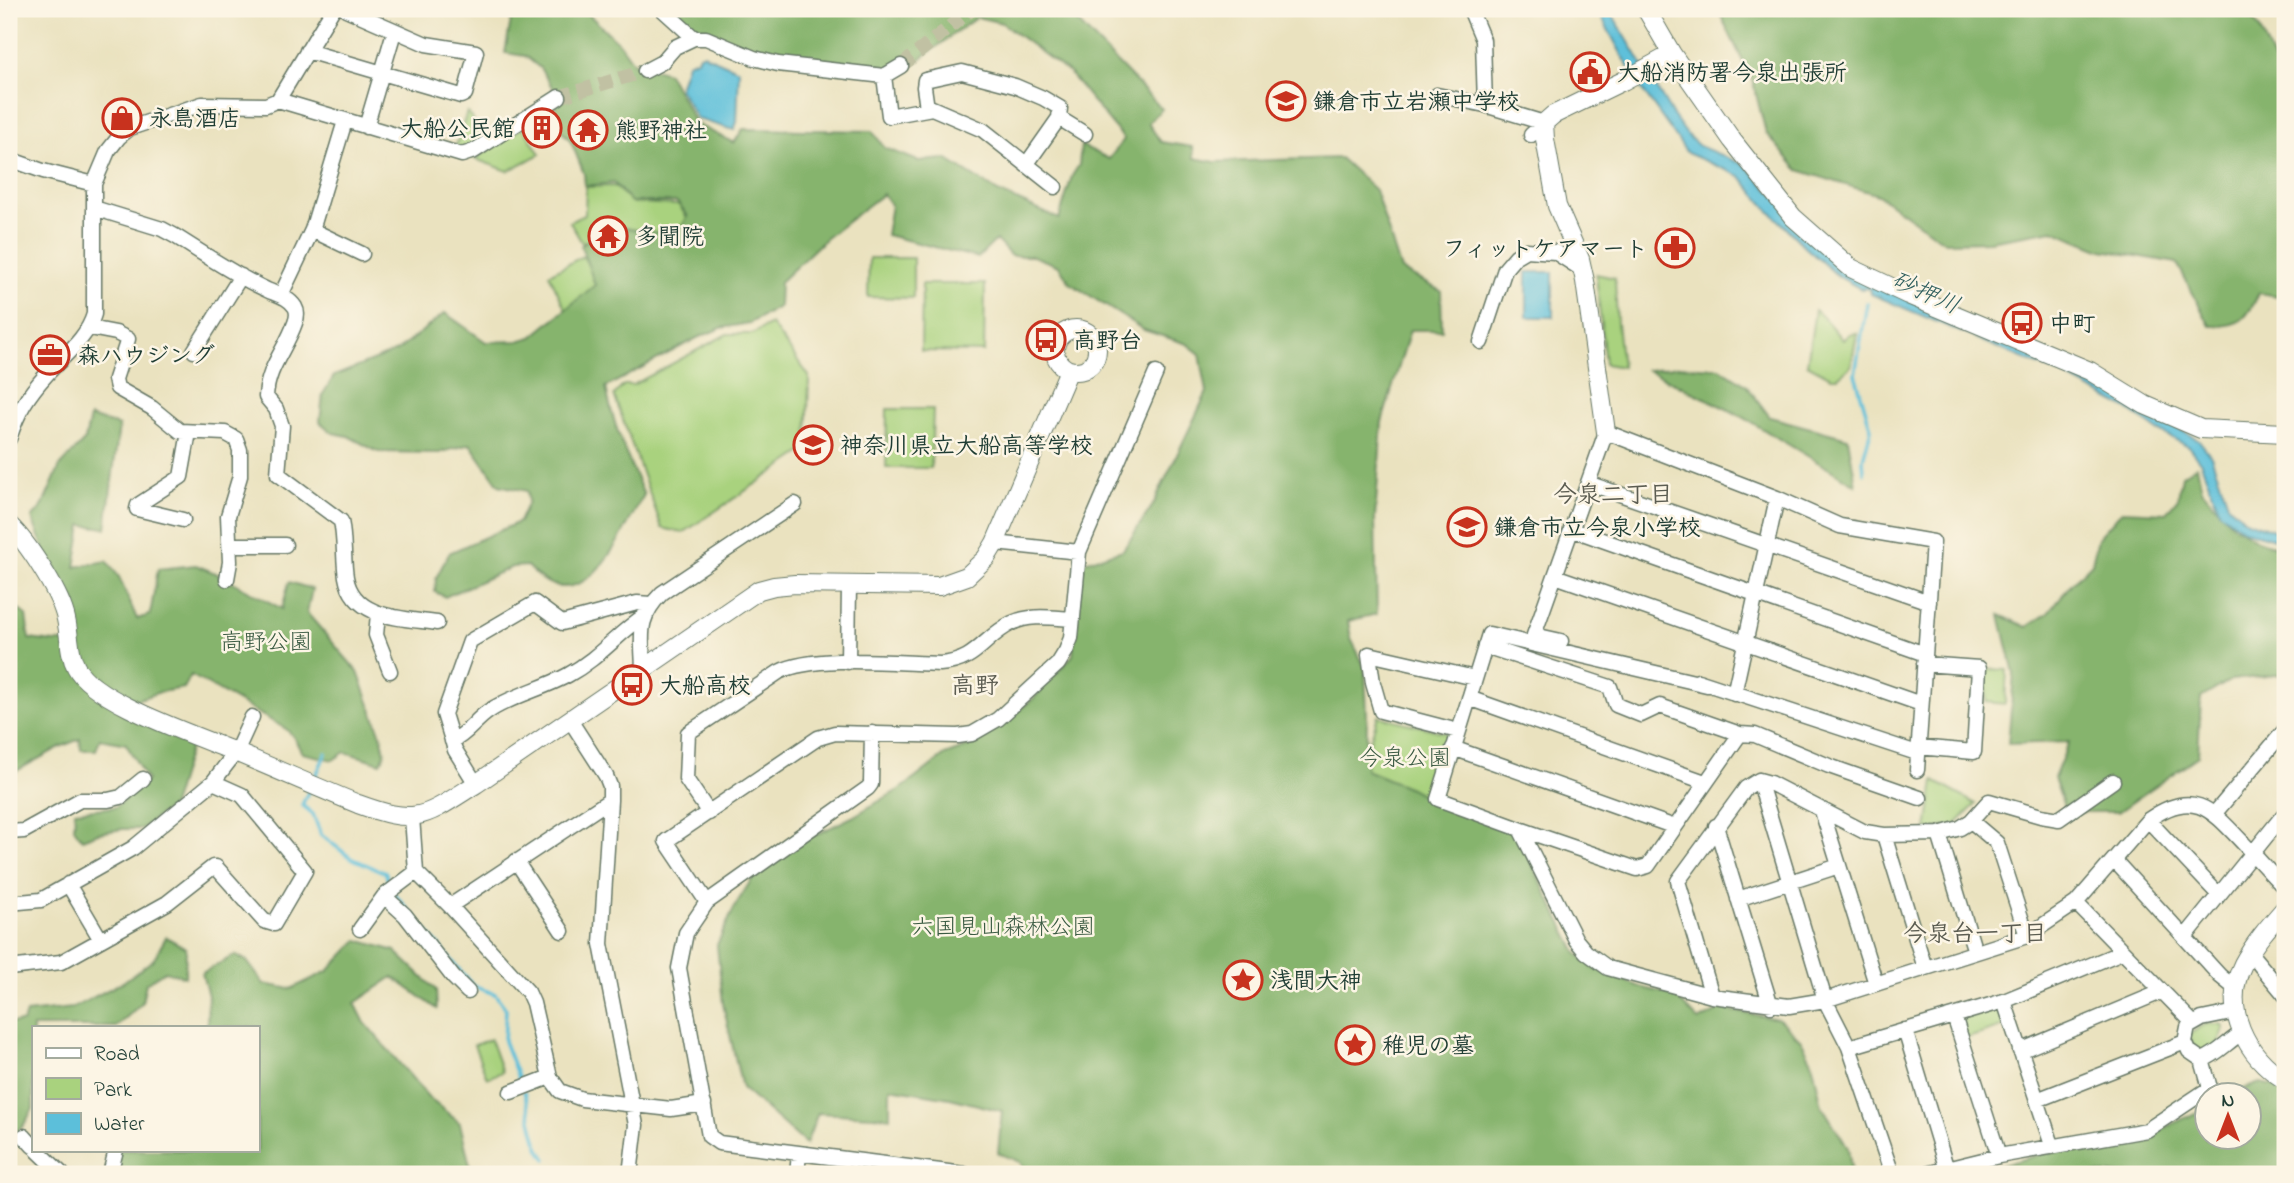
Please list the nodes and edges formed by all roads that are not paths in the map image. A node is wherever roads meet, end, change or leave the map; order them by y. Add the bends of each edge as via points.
1 (333, 9) edge
2 (346, 9) edge
3 (662, 9) edge
4 (1470, 9) edge
5 (1646, 9) edge
6 (394, 32) junction
7 (694, 38) junction
8 (307, 51) junction
9 (1672, 54) junction
10 (901, 66) tunnel mouth
11 (645, 71) tunnel mouth
12 (382, 74) junction
13 (884, 76) junction
14 (1437, 95) dead end
15 (559, 97) tunnel mouth
16 (278, 100) junction
17 (1485, 105) junction
18 (927, 108) junction
19 (1059, 117) junction
20 (345, 121) junction
21 (366, 127) junction
22 (1538, 129) junction
23 (1085, 134) dead end
24 (9, 152) edge
25 (9, 159) edge
26 (1026, 164) junction
27 (93, 184) junction
28 (1055, 187) dead end
29 (94, 208) junction
30 (312, 230) junction
31 (362, 254) dead end
32 (1583, 270) junction
33 (241, 276) junction
34 (281, 295) junction
35 (90, 328) junction
36 (1481, 342) dead end
37 (194, 351) dead end
38 (1069, 370) dead end
39 (1156, 373) dead end
40 (189, 432) junction
41 (1606, 432) junction
42 (2285, 433) edge
43 (9, 439) edge
44 (1588, 483) junction
45 (1777, 498) junction
46 (795, 505) dead end
47 (183, 520) dead end
48 (9, 525) edge
49 (1571, 529) junction
50 (995, 543) junction
51 (230, 545) junction
52 (285, 545) dead end
53 (1766, 545) junction
54 (1079, 552) junction
55 (1555, 576) junction
56 (227, 579) dead end
57 (849, 585) junction
58 (1756, 594) junction
59 (1929, 602) junction
60 (647, 610) junction
61 (378, 614) junction
62 (1073, 619) junction
63 (437, 623) dead end
64 (1745, 643) junction
65 (1485, 646) junction
66 (1925, 659) junction
67 (848, 662) junction
68 (643, 669) junction
69 (390, 671) dead end
70 (1475, 678) junction
71 (1707, 685) junction
72 (1734, 694) junction
73 (1469, 698) junction
74 (1921, 704) junction
75 (252, 717) dead end
76 (570, 720) junction
77 (2285, 730) edge
78 (1458, 731) junction
79 (872, 733) junction
80 (1740, 734) junction
81 (452, 741) junction
82 (1453, 748) junction
83 (1917, 750) junction
84 (236, 752) junction
85 (1917, 770) dead end
86 (143, 779) dead end
87 (1759, 780) junction
88 (213, 782) junction
89 (1705, 782) junction
90 (2113, 782) dead end
91 (476, 784) junction
92 (1920, 797) dead end
93 (610, 800) junction
94 (1822, 811) junction
95 (709, 813) junction
96 (2215, 813) junction
97 (2285, 813) edge
98 (412, 817) junction
99 (2148, 820) junction
100 (1971, 821) junction
101 (1716, 826) junction
102 (1675, 827) junction
103 (1520, 829) junction
104 (9, 832) edge
105 (1939, 834) junction
106 (1884, 835) junction
107 (2253, 853) junction
108 (2114, 860) junction
109 (516, 861) junction
110 (1839, 866) junction
111 (416, 872) junction
112 (1790, 882) junction
113 (68, 884) junction
114 (2285, 888) edge
115 (2218, 894) junction
116 (384, 896) junction
117 (1738, 899) junction
118 (707, 902) junction
119 (9, 903) edge
120 (2076, 903) junction
121 (450, 906) junction
122 (2285, 908) edge
123 (274, 924) junction
124 (360, 929) dead end
125 (562, 931) dead end
126 (2027, 936) junction
127 (2185, 937) junction
128 (265, 939) dead end
129 (100, 940) junction
130 (1976, 952) junction
131 (2122, 952) junction
132 (2250, 953) junction
133 (9, 968) edge
134 (1925, 968) junction
135 (1876, 984) junction
136 (2235, 988) junction
137 (468, 992) dead end
138 (2161, 992) junction
139 (2285, 995) edge
140 (1712, 996) junction
141 (1825, 1000) junction
142 (2004, 1001) junction
143 (1771, 1006) junction
144 (2236, 1012) junction
145 (1954, 1016) junction
146 (2193, 1023) junction
147 (1905, 1030) junction
148 (2242, 1033) junction
149 (2185, 1042) junction
150 (1849, 1047) junction
151 (2020, 1051) junction
152 (2202, 1060) junction
153 (550, 1077) junction
154 (2285, 1080) edge
155 (511, 1092) dead end
156 (2037, 1100) junction
157 (704, 1104) junction
158 (632, 1106) junction
159 (2052, 1145) junction
160 (39, 1152) edge
161 (116, 1152) edge
162 (799, 1154) junction
163 (1999, 1156) junction
164 (1947, 1170) junction
165 (62, 1174) edge
166 (110, 1174) edge
167 (630, 1174) edge
168 (797, 1174) edge
169 (964, 1174) edge
170 (1892, 1174) edge
171 (1926, 1174) edge

1 - 8 street
2 - 6 street
3 - 7 street
4 - 17 street via 1483,40
5 - 9 street
6 - 12 street
6 - 12 street via 426,44 476,52 465,94
7 - 11 street
7 - 13 street via 706,38 778,64
8 - 12 street
8 - 16 street
9 - 22 street via 1553,115
9 - 42 street via 1793,217 1851,268 2090,371 2145,405 2201,429
10 - 13 street
12 - 21 street
13 - 18 street via 889,116
14 - 17 street
15 - 21 street via 461,155
16 - 20 street
16 - 27 street via 266,105 202,104 130,128 108,151
17 - 22 street
18 - 19 street via 925,80 962,72 1043,98 1060,108
18 - 26 street via 983,130
19 - 23 street
19 - 26 street
20 - 21 street
20 - 30 street
22 - 32 street via 1557,206
24 - 25 street
25 - 27 street
26 - 28 street
27 - 29 street
29 - 33 street via 162,229
29 - 35 street via 94,314
30 - 31 street
30 - 34 street
32 - 36 street via 1555,252 1526,250 1516,256 1505,269
32 - 41 street
33 - 34 street
33 - 37 street
34 - 61 street via 296,308 297,315 266,385 266,397 282,426 278,474 341,521 346,579 355,597
35 - 40 street via 128,339 115,379 117,388 180,431
35 - 43 street via 18,411
38 - 50 street
39 - 54 street
40 - 47 street via 181,477 137,509
40 - 51 street via 229,433 240,450 240,477 228,516
41 - 44 street
41 - 45 street
44 - 49 street
44 - 53 street
45 - 53 street
45 - 59 street via 1840,526 1933,542
46 - 60 street via 662,593
48 - 84 street via 52,584 65,615 76,668 85,679 146,715
49 - 55 street
49 - 58 street
50 - 54 street
50 - 57 street via 977,567 954,582 939,586
51 - 52 street
51 - 56 street
53 - 58 street
53 - 59 street
54 - 62 street
55 - 64 street
55 - 71 street via 1534,635 1661,666
57 - 67 street
57 - 68 street via 794,584 759,590
58 - 64 street
58 - 66 street
59 - 66 street
60 - 68 street
60 - 81 street via 588,662 490,710
60 - 81 street via 637,603 562,623 535,603 470,640 444,714
61 - 63 street
61 - 69 street via 376,635
62 - 67 street via 1041,617 1012,623 960,661
62 - 79 street via 1071,638 1058,664 982,729 958,736
64 - 72 street
64 - 74 street
65 - 70 street
65 - 71 street via 1489,634
65 - 80 street via 1610,687 1616,705 1642,715 1660,706
66 - 74 street
66 - 83 street via 1979,668 1974,752
67 - 95 street via 790,667 688,733 686,779
68 - 76 street
70 - 73 street
70 - 78 street via 1369,654 1381,711
71 - 72 street
72 - 83 street
73 - 78 street
73 - 89 street
74 - 83 street
75 - 84 street
76 - 91 street
76 - 93 street via 606,776
77 - 96 street
78 - 82 street
79 - 95 street via 818,738
79 - 118 street via 868,788
80 - 89 street
80 - 92 street via 1755,735
81 - 91 street
82 - 102 street
82 - 103 street via 1438,799
83 - 85 street
84 - 88 street
84 - 98 street via 390,816
86 - 104 street via 121,797 80,800 24,831
87 - 94 street
87 - 101 street via 1746,788
87 - 112 street
88 - 113 street via 133,848
88 - 123 street via 242,795 304,872
89 - 102 street
90 - 100 street via 2059,819 1989,801
91 - 98 street
93 - 109 street
93 - 158 street via 601,944
94 - 106 street via 1865,832
94 - 110 street
95 - 118 street via 666,841
96 - 99 street via 2182,804
96 - 107 street
97 - 107 street
98 - 111 street
99 - 108 street
99 - 115 street
100 - 105 street
100 - 126 street via 1997,843
101 - 117 street
101 - 140 street via 1678,881
102 - 103 street via 1648,866 1637,869
103 - 140 street via 1564,919 1586,952 1608,968
105 - 106 street
105 - 130 street
106 - 134 street
107 - 114 street
107 - 115 street
108 - 120 street
108 - 127 street
109 - 121 street
109 - 125 street
110 - 112 street
110 - 135 street
111 - 116 street
111 - 121 street
112 - 117 street
112 - 141 street
113 - 119 street via 41,900
113 - 129 street
115 - 127 street
116 - 124 street
116 - 137 street
117 - 143 street
118 - 157 street via 686,933 679,968
120 - 126 street
120 - 131 street
121 - 153 street via 528,992
122 - 132 street
123 - 128 street
123 - 129 street via 264,921 213,867 167,903
126 - 130 street
127 - 136 street
129 - 133 street via 61,962
130 - 134 street
131 - 138 street
131 - 142 street
132 - 136 street
132 - 139 street
134 - 135 street
135 - 141 street
136 - 144 street
138 - 146 street
138 - 151 street
140 - 143 street
141 - 143 street
141 - 150 street
142 - 145 street
142 - 151 street
144 - 146 street
144 - 148 street
145 - 147 street
145 - 163 street
146 - 149 street
147 - 150 street
147 - 164 street
148 - 152 street
148 - 154 street via 2262,1062
149 - 152 street
149 - 156 street
150 - 170 street
151 - 156 street
152 - 159 street via 2210,1088 2147,1130
153 - 155 street
153 - 158 street via 554,1086 569,1096
156 - 159 street
157 - 158 street via 671,1109
157 - 162 street via 709,1136 719,1143
158 - 167 street via 636,1125
159 - 163 street
160 - 165 street
161 - 166 street
162 - 168 street
162 - 169 street
163 - 164 street
164 - 171 street

